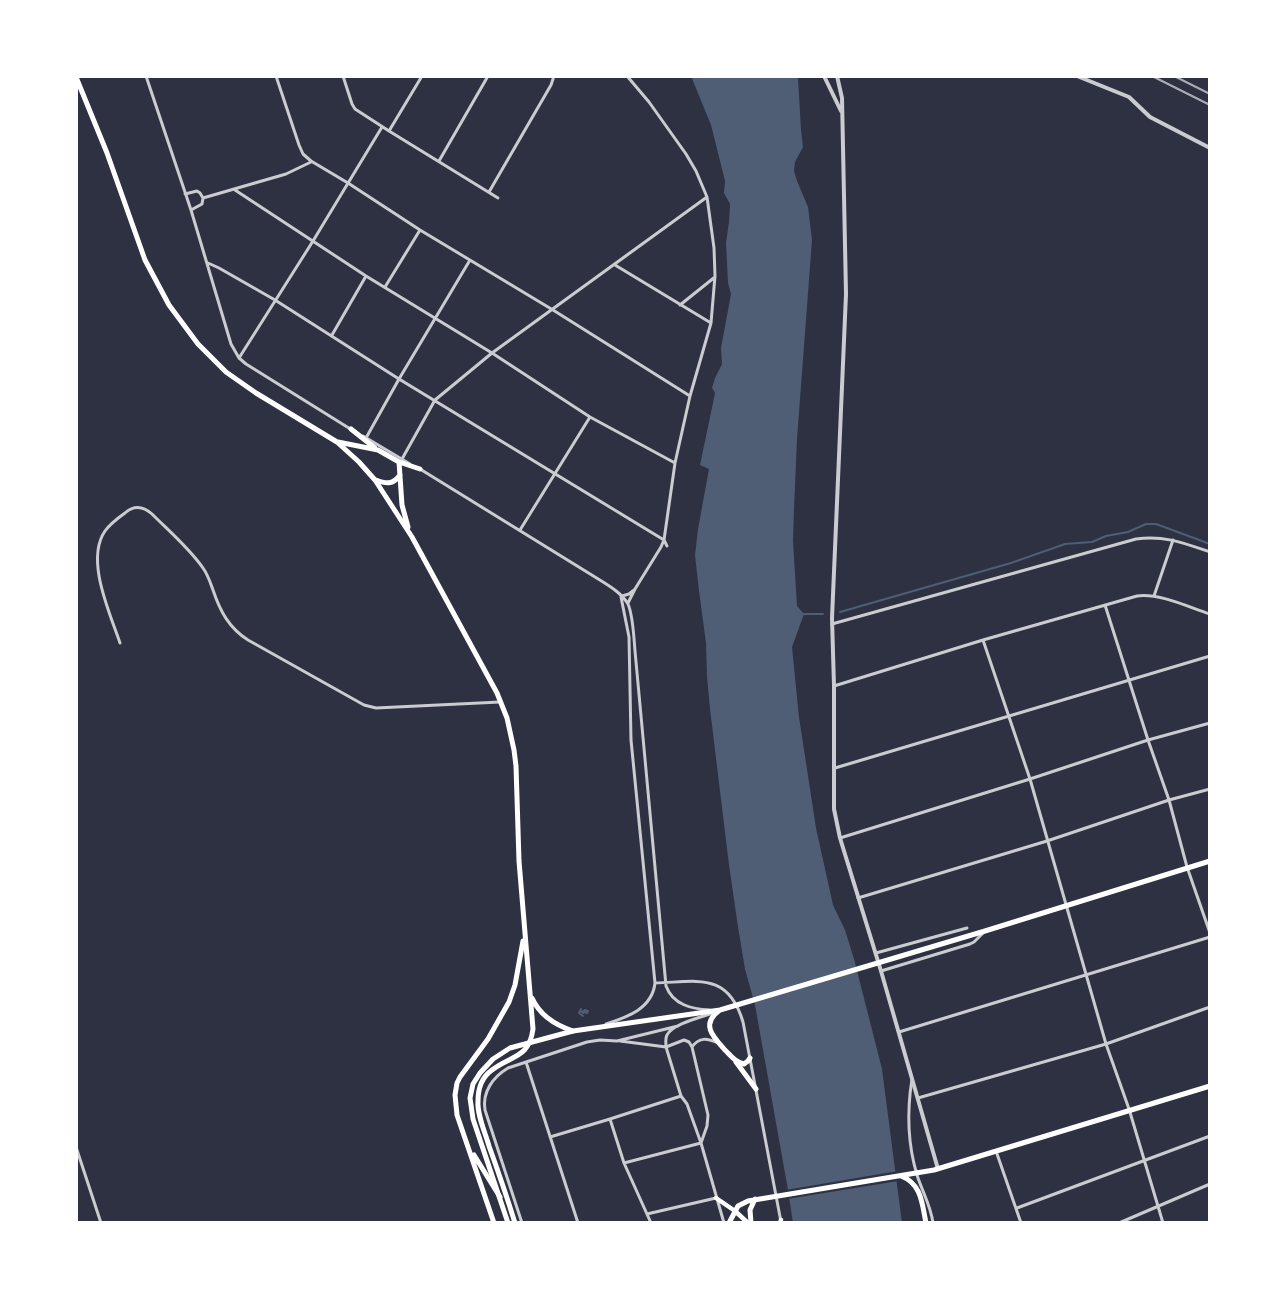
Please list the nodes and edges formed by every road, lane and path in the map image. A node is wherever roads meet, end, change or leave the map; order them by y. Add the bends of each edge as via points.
1 (146, 76) edge
2 (276, 76) edge
3 (343, 76) edge
4 (422, 76) edge
5 (488, 76) edge
6 (554, 76) edge
7 (627, 76) edge
8 (824, 76) edge
9 (837, 76) edge
10 (1077, 76) edge
11 (76, 77) edge
12 (842, 113) junction
13 (382, 127) junction
14 (388, 131) junction
15 (1210, 148) edge
16 (439, 161) junction
17 (311, 162) junction
18 (348, 183) junction
19 (235, 190) junction
20 (489, 192) junction
21 (185, 194) junction
22 (203, 198) junction
23 (498, 198) dead end
24 (707, 198) junction
25 (191, 210) junction
26 (420, 230) junction
27 (313, 241) junction
28 (470, 260) junction
29 (208, 263) junction
30 (615, 265) junction
31 (366, 276) junction
32 (715, 276) junction
33 (385, 287) junction
34 (275, 300) junction
35 (680, 305) junction
36 (553, 310) junction
37 (435, 318) junction
38 (711, 323) junction
39 (332, 336) junction
40 (492, 353) junction
41 (239, 358) junction
42 (399, 379) junction
43 (690, 396) junction
44 (434, 400) junction
45 (590, 416) junction
46 (351, 429) junction
47 (366, 438) junction
48 (337, 442) junction
49 (378, 450) junction
50 (400, 460) junction
51 (675, 463) junction
52 (420, 469) joint
53 (555, 474) junction
54 (400, 475) junction
55 (375, 480) junction
56 (520, 530) junction
57 (412, 538) junction
58 (664, 540) junction
59 (1173, 540) junction
60 (666, 546) dead end
61 (1210, 552) edge
62 (635, 589) junction
63 (621, 596) junction
64 (1154, 596) junction
65 (628, 603) junction
66 (1105, 605) junction
67 (1210, 614) edge
68 (832, 624) junction
69 (983, 640) junction
70 (120, 644) dead end
71 (1210, 656) edge
72 (1130, 679) junction
73 (834, 686) junction
74 (501, 702) junction
75 (1008, 716) junction
76 (1210, 723) edge
77 (1148, 740) junction
78 (835, 768) junction
79 (1030, 778) junction
80 (1210, 789) edge
81 (1169, 800) junction
82 (840, 838) junction
83 (1048, 841) junction
84 (1210, 861) edge
85 (1187, 867) junction
86 (858, 898) junction
87 (1066, 905) junction
88 (967, 928) dead end
89 (985, 931) junction
90 (525, 933) junction
91 (1210, 935) edge
92 (876, 954) junction
93 (881, 971) junction
94 (1087, 974) junction
95 (655, 983) junction
96 (665, 983) junction
97 (530, 995) junction
98 (1210, 1007) edge
99 (720, 1010) junction
100 (678, 1026) junction
101 (598, 1027) junction
102 (572, 1032) junction
103 (899, 1032) junction
104 (617, 1041) junction
105 (530, 1042) junction
106 (720, 1044) junction
107 (1106, 1044) junction
108 (666, 1047) junction
109 (692, 1047) junction
110 (750, 1058) junction
111 (736, 1061) junction
112 (526, 1062) junction
113 (912, 1078) junction
114 (1210, 1086) edge
115 (756, 1089) junction
116 (681, 1096) junction
117 (918, 1098) junction
118 (1129, 1109) junction
119 (610, 1119) junction
120 (1210, 1136) edge
121 (550, 1137) junction
122 (700, 1143) junction
123 (468, 1146) junction
124 (76, 1147) edge
125 (996, 1151) junction
126 (1145, 1159) junction
127 (624, 1162) junction
128 (938, 1169) junction
129 (901, 1176) junction
130 (1210, 1184) edge
131 (500, 1197) junction
132 (716, 1198) junction
133 (758, 1199) junction
134 (1158, 1207) junction
135 (1016, 1208) junction
136 (734, 1211) junction
137 (647, 1214) junction
138 (781, 1222) edge
139 (100, 1223) edge
140 (494, 1223) edge
141 (508, 1223) edge
142 (515, 1223) edge
143 (522, 1223) edge
144 (578, 1223) edge
145 (651, 1223) edge
146 (724, 1223) edge
147 (729, 1223) edge
148 (749, 1223) edge
149 (926, 1223) edge
150 (933, 1223) edge
151 (1021, 1223) edge
152 (1119, 1223) edge
153 (1163, 1223) edge

1 - 21 street
2 - 17 street via 299,145
3 - 13 street via 355,108
4 - 14 street
5 - 16 street
6 - 20 street
7 - 24 street via 686,154
8 - 12 street
9 - 12 street
10 - 15 street via 1129,97 1150,117
11 - 48 main road via 145,260 164,297 188,332 236,379
12 - 68 street via 846,294
13 - 14 street
13 - 18 street
14 - 16 street
16 - 20 street
17 - 18 street
17 - 19 street via 286,174
18 - 26 street
18 - 27 street
19 - 22 street
19 - 27 street
20 - 23 street
21 - 22 street via 197,191
21 - 25 street
22 - 25 street via 200,206
24 - 30 street
24 - 32 street
25 - 29 street
26 - 28 street
26 - 33 street
27 - 31 street
27 - 34 street
28 - 36 street
28 - 37 street
29 - 34 street
29 - 41 street via 231,344
30 - 35 street
30 - 36 street
31 - 33 street
31 - 39 street
32 - 35 street
32 - 38 street
33 - 37 street
34 - 39 street
34 - 41 street
35 - 38 street
36 - 40 street
36 - 43 street
37 - 40 street
37 - 42 street
38 - 43 street
39 - 42 street
40 - 44 street
40 - 45 street
41 - 46 street
42 - 44 street
42 - 47 street
43 - 51 street
44 - 50 street
44 - 53 street
45 - 51 street
45 - 53 street
46 - 47 street
46 - 49 main road
47 - 50 street
48 - 49 main road
48 - 55 main road
49 - 50 main road
50 - 52 main road
50 - 54 main road
51 - 58 street
52 - 56 street
53 - 56 street
53 - 58 street
54 - 55 main road via 390,484
54 - 57 main road via 402,505
55 - 57 main road
56 - 63 street
57 - 74 main road
58 - 60 street
58 - 62 street
59 - 61 street
59 - 64 street
59 - 68 street via 1155,537 1131,540
62 - 63 street
62 - 65 street
63 - 65 street
63 - 95 street via 630,637 631,740
64 - 66 street via 1137,596
64 - 67 street
65 - 96 street
66 - 69 street
66 - 72 street
68 - 73 street
69 - 73 street
69 - 75 street
70 - 74 street via 101,584 98,547 110,525 128,510 142,507 194,557 210,582 222,613 236,631 349,696 376,708
71 - 72 street
72 - 75 street
72 - 77 street
73 - 78 street
74 - 90 main road via 515,758
75 - 78 street
75 - 79 street
76 - 77 street
77 - 79 street
77 - 81 street
78 - 82 street via 834,809
79 - 82 street
79 - 83 street
80 - 81 street
81 - 83 street
81 - 85 street
82 - 86 street
83 - 86 street
83 - 87 street
84 - 85 main road
85 - 87 main road
85 - 91 street
86 - 92 street
87 - 89 main road
87 - 94 street
88 - 92 street
89 - 93 street via 970,944
89 - 99 main road
90 - 97 main road
90 - 123 main road via 509,1002 458,1083 456,1108
91 - 94 street
92 - 93 street
93 - 103 street
94 - 103 street
94 - 107 street
95 - 96 street
95 - 101 street via 650,997 636,1012
96 - 99 street via 671,996 684,1005
96 - 110 street via 704,982 726,990 740,1012
97 - 102 main road via 546,1018
97 - 105 main road via 533,1029
98 - 107 street
99 - 100 street
99 - 101 main road
99 - 106 main road via 709,1026
100 - 104 street
100 - 108 street via 670,1030
101 - 102 main road
102 - 105 main road
103 - 113 street
104 - 108 street
104 - 112 street via 586,1042
105 - 131 main road via 510,1048 489,1062 471,1090 472,1118
105 - 142 main road via 522,1053 488,1074 481,1084 477,1102
106 - 109 street via 702,1039
106 - 111 main road
107 - 117 street
107 - 118 street
108 - 109 street via 684,1040
108 - 116 street
109 - 122 street via 708,1115
110 - 111 main road via 744,1064
110 - 115 street
111 - 115 main road
112 - 121 street
112 - 143 street via 504,1071 491,1083 484,1100
113 - 117 street
113 - 150 street via 909,1108 912,1149
114 - 118 main road
115 - 138 street
116 - 119 street
116 - 122 street via 688,1104
117 - 128 street
118 - 125 main road
118 - 126 street
119 - 121 street
119 - 127 street
120 - 126 street
121 - 144 street
122 - 127 street
122 - 132 street
123 - 131 main road
123 - 140 main road
124 - 139 street
125 - 128 main road
125 - 135 street
126 - 134 street
126 - 135 street
127 - 137 street
128 - 129 main road
129 - 133 main road
129 - 149 main road via 918,1189
130 - 134 street
131 - 141 main road
132 - 136 main road
132 - 137 street
132 - 146 street
133 - 136 main road via 742,1203
133 - 148 main road via 750,1210
134 - 152 street
134 - 153 street
135 - 151 street
136 - 147 main road
136 - 148 main road
137 - 145 street

